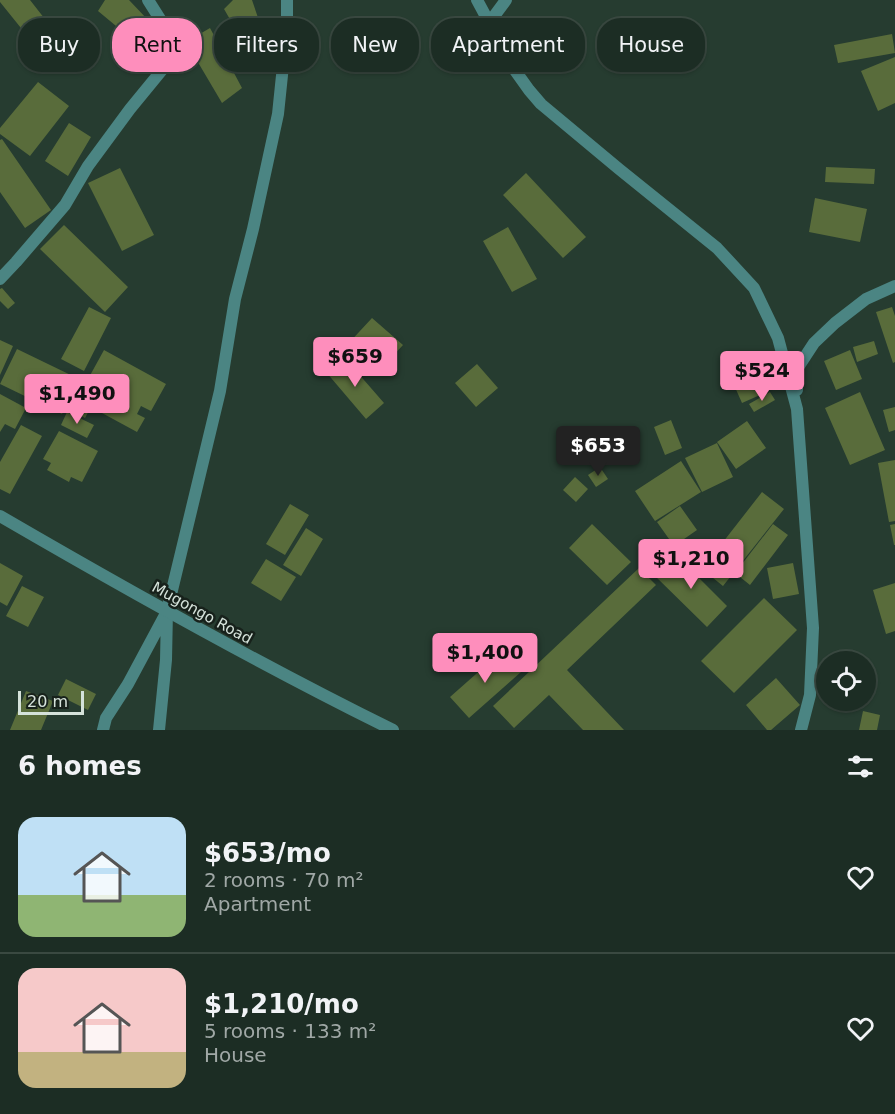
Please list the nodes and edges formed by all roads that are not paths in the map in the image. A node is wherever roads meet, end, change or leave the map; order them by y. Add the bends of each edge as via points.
1 (148, 0) edge
2 (287, 0) edge
3 (477, 0) edge
4 (506, 0) edge
5 (486, 18) edge
6 (493, 18) edge
7 (516, 72) edge
8 (0, 279) edge
9 (895, 286) edge
10 (797, 409) junction
11 (0, 516) edge
12 (167, 612) junction
13 (103, 730) edge
14 (159, 730) edge
15 (393, 730) edge
16 (801, 730) edge

1 - 8 street via 172,38 171,59 88,166 65,205
2 - 12 street via 278,114 235,299 220,391
3 - 5 street
4 - 6 street
7 - 10 street via 541,104 717,248 754,288 778,338
9 - 10 street via 866,300 814,343 797,369
10 - 16 street via 813,628 810,695
11 - 12 street, Mugongo Road
12 - 13 street via 106,718
12 - 14 street
12 - 15 street, Mugongo Road

